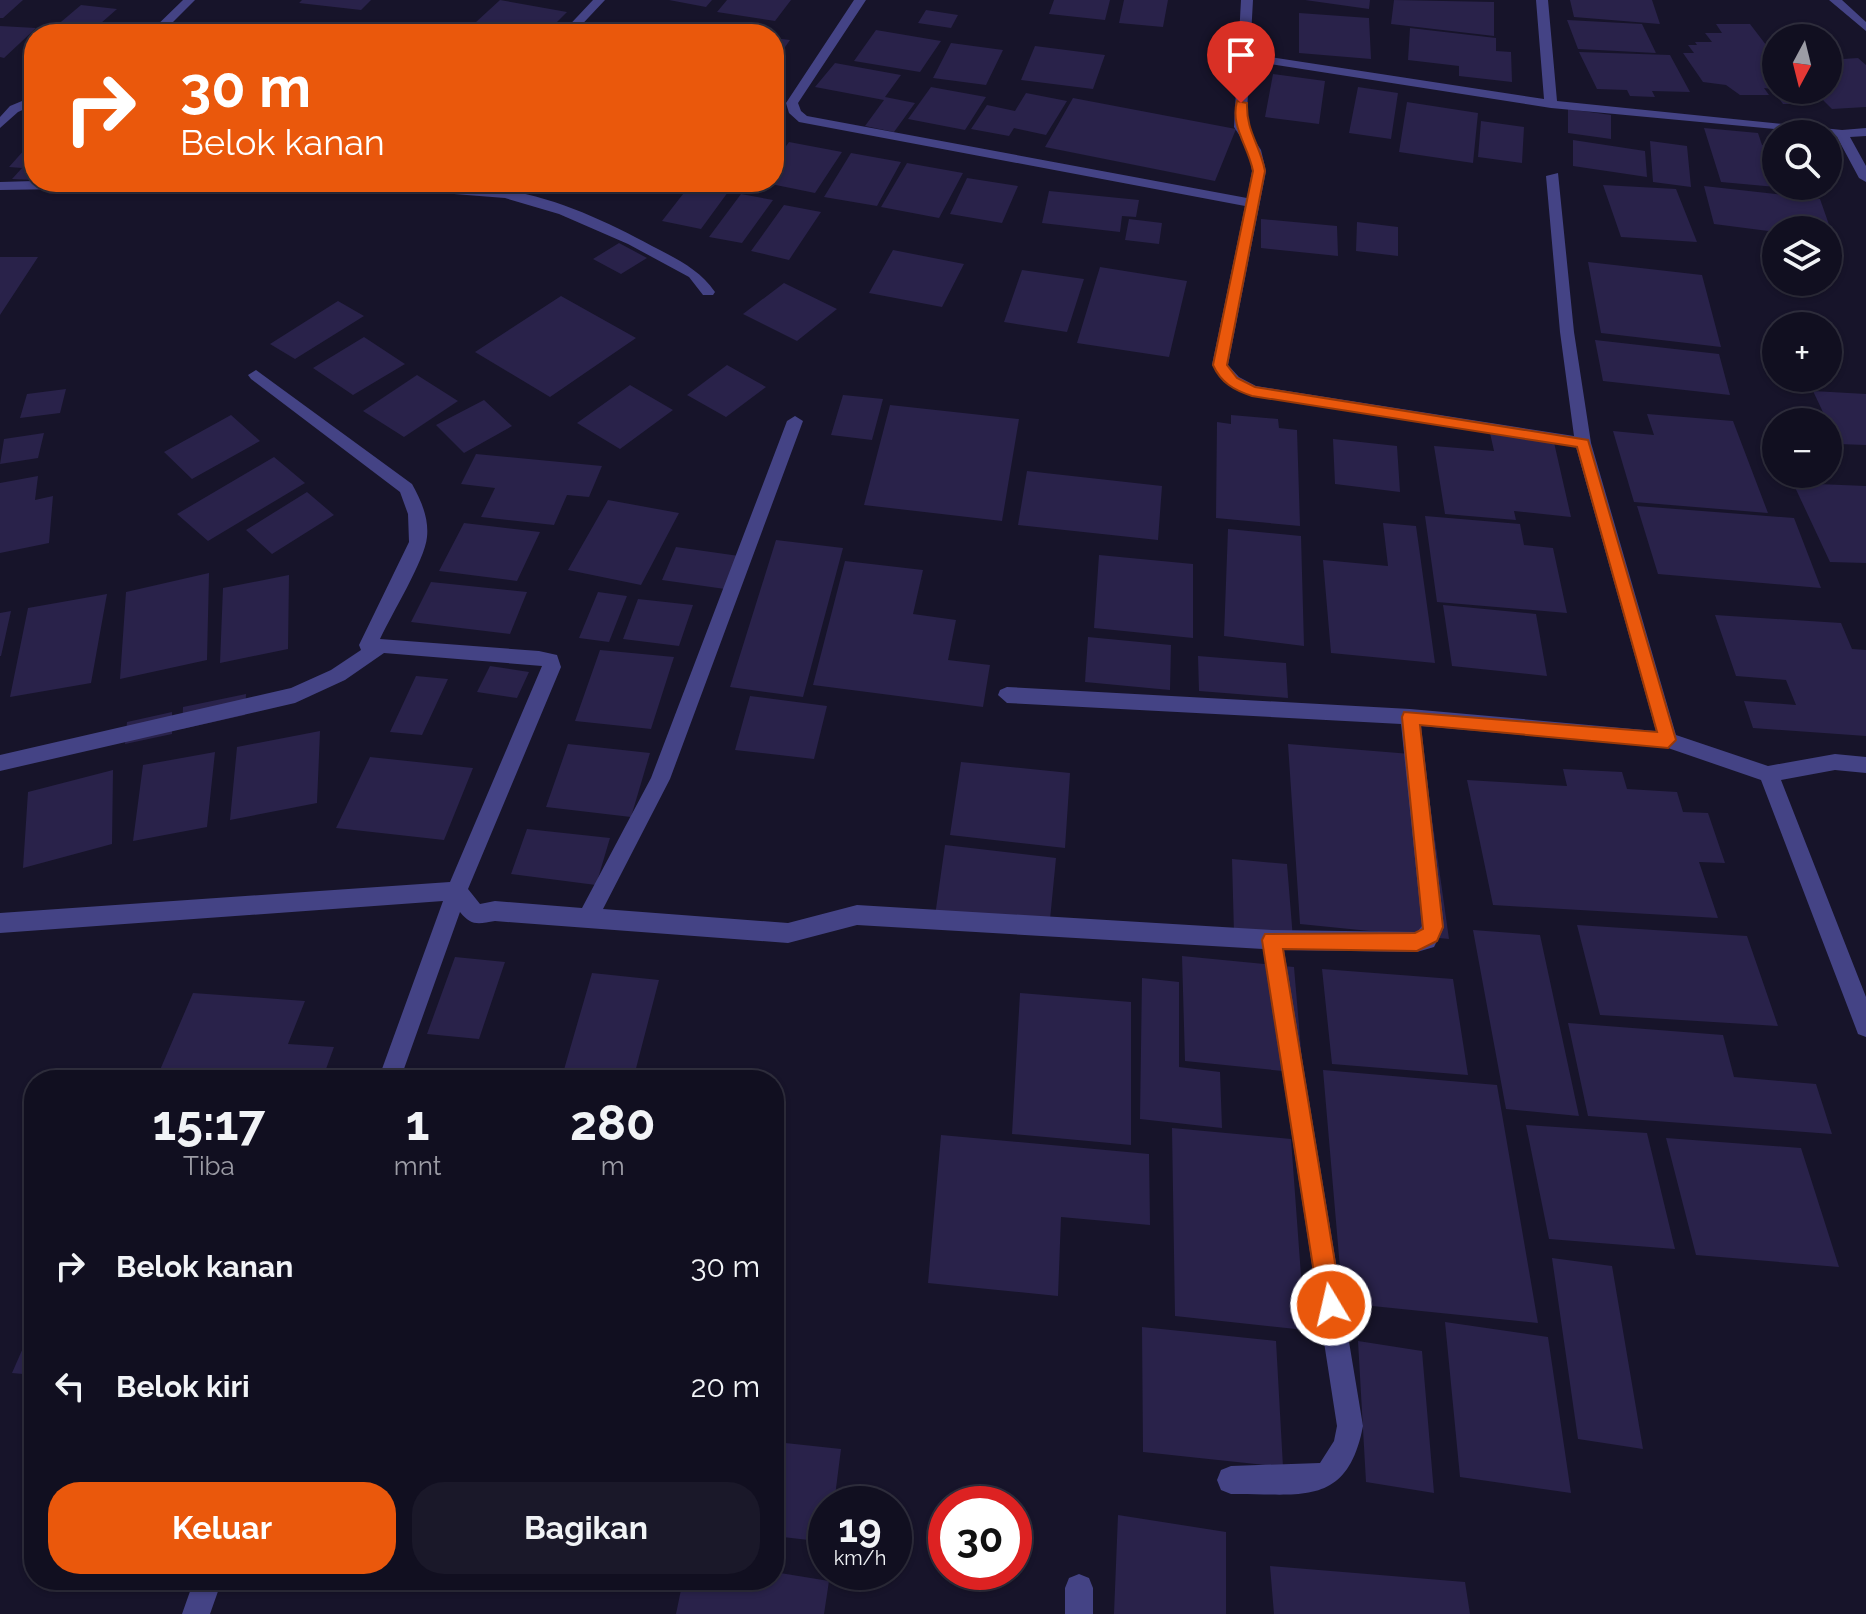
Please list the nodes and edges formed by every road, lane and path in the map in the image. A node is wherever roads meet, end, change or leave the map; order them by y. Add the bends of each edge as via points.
1 (189, 0) edge
2 (599, 0) edge
3 (860, 0) edge
4 (1247, 0) edge
5 (1542, 0) edge
6 (1835, 0) edge
7 (164, 24) edge
8 (576, 24) edge
9 (1866, 28) edge
10 (1243, 56) junction
11 (24, 104) edge
12 (1551, 104) junction
13 (0, 108) edge
14 (14, 109) junction
15 (0, 124) edge
16 (1762, 126) edge
17 (1866, 132) edge
18 (1842, 134) joint
19 (1553, 176) dead end
20 (1866, 178) edge
21 (0, 186) edge
22 (24, 186) edge
23 (484, 192) edge
24 (529, 192) edge
25 (523, 199) junction
26 (1251, 203) junction
27 (708, 292) dead end
28 (256, 375) dead end
29 (795, 421) dead end
30 (1583, 443) junction
31 (381, 646) junction
32 (1007, 695) dead end
33 (1410, 717) junction
34 (1668, 740) junction
35 (0, 763) edge
36 (1866, 765) edge
37 (1768, 774) junction
38 (457, 891) junction
39 (587, 920) junction
40 (0, 923) edge
41 (1272, 940) junction
42 (1866, 1026) edge
43 (393, 1070) edge
44 (1231, 1480) dead end
45 (204, 1590) edge
46 (196, 1614) edge

1 - 7 street
2 - 8 street
3 - 26 street via 792,103 803,119
4 - 10 street
5 - 12 street
6 - 9 street
10 - 12 street
10 - 26 street via 1240,127 1259,163
11 - 14 street
12 - 16 street
13 - 14 street
14 - 15 street
17 - 18 street
18 - 20 street
19 - 30 street
21 - 22 street
23 - 25 street
24 - 25 street
25 - 27 street via 633,241 694,274
26 - 30 street via 1220,365 1232,381 1275,396
28 - 31 street via 406,488 414,503 418,542 368,645
29 - 39 street via 660,779
30 - 34 street
31 - 35 street via 295,695
31 - 38 street via 550,660 547,683
32 - 33 street
33 - 34 street
33 - 41 street via 1431,935 1417,942
34 - 37 street
36 - 37 street via 1802,765
37 - 42 street
38 - 39 street via 475,915 495,911
38 - 40 street
38 - 43 street
39 - 41 street via 788,933 857,915
41 - 44 street via 1350,1426 1346,1446 1329,1473 1313,1479
45 - 46 street

